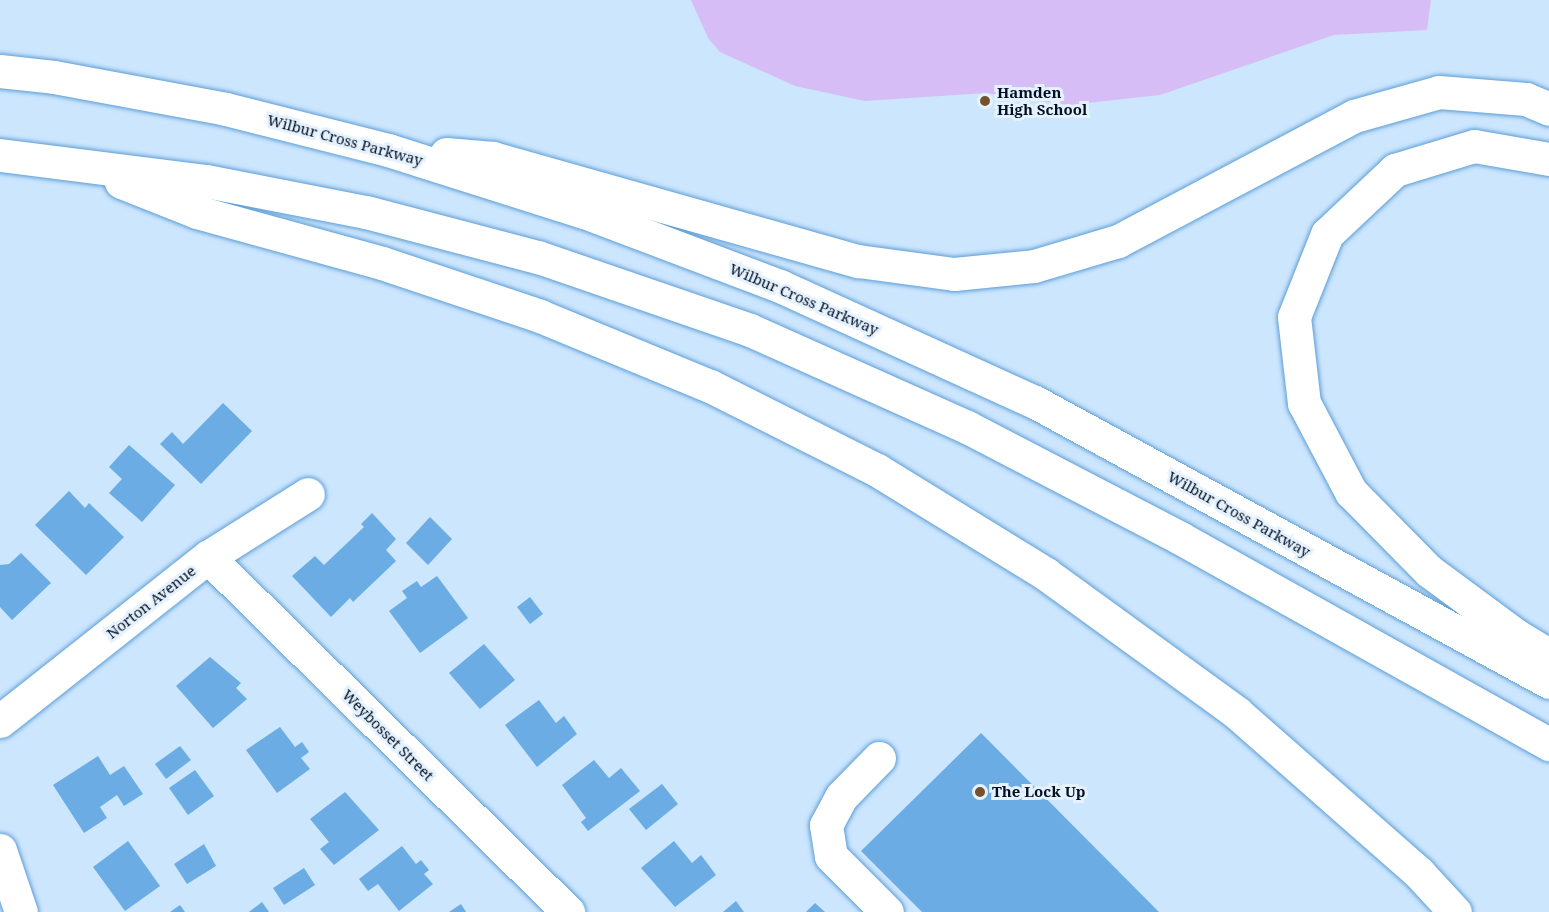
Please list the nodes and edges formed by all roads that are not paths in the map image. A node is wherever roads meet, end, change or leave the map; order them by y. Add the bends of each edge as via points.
1 (0, 70) edge
2 (1549, 109) edge
3 (388, 150) junction
4 (0, 155) edge
5 (1549, 159) edge
6 (75, 163) junction
7 (308, 494) dead end
8 (208, 557) junction
9 (1549, 655) edge
10 (1549, 682) edge
11 (0, 721) edge
12 (1549, 744) edge
13 (879, 758) dead end
14 (0, 850) edge
15 (21, 912) edge
16 (568, 912) edge
17 (886, 912) edge
18 (1455, 912) edge

1 - 3 main road, Wilbur Cross Parkway via 226,109
2 - 3 main road via 1526,99 1439,92 1354,116 1118,241 1034,266 954,274 858,261 492,158
3 - 10 main road, Wilbur Cross Parkway via 584,212 780,286 1025,397
4 - 6 main road
5 - 9 main road via 1474,146 1395,170 1327,234 1294,317 1304,403 1351,492 1429,571
6 - 12 main road via 206,181 366,212 538,257 750,330 967,426 1180,538
6 - 18 main road via 197,212 382,263 540,316 710,386 877,470 1046,574 1237,713 1419,873
7 - 8 main road, Norton Avenue
8 - 11 main road, Norton Avenue
8 - 16 main road, Weybosset Street
13 - 17 main road via 841,797 826,825 831,856
14 - 15 main road

